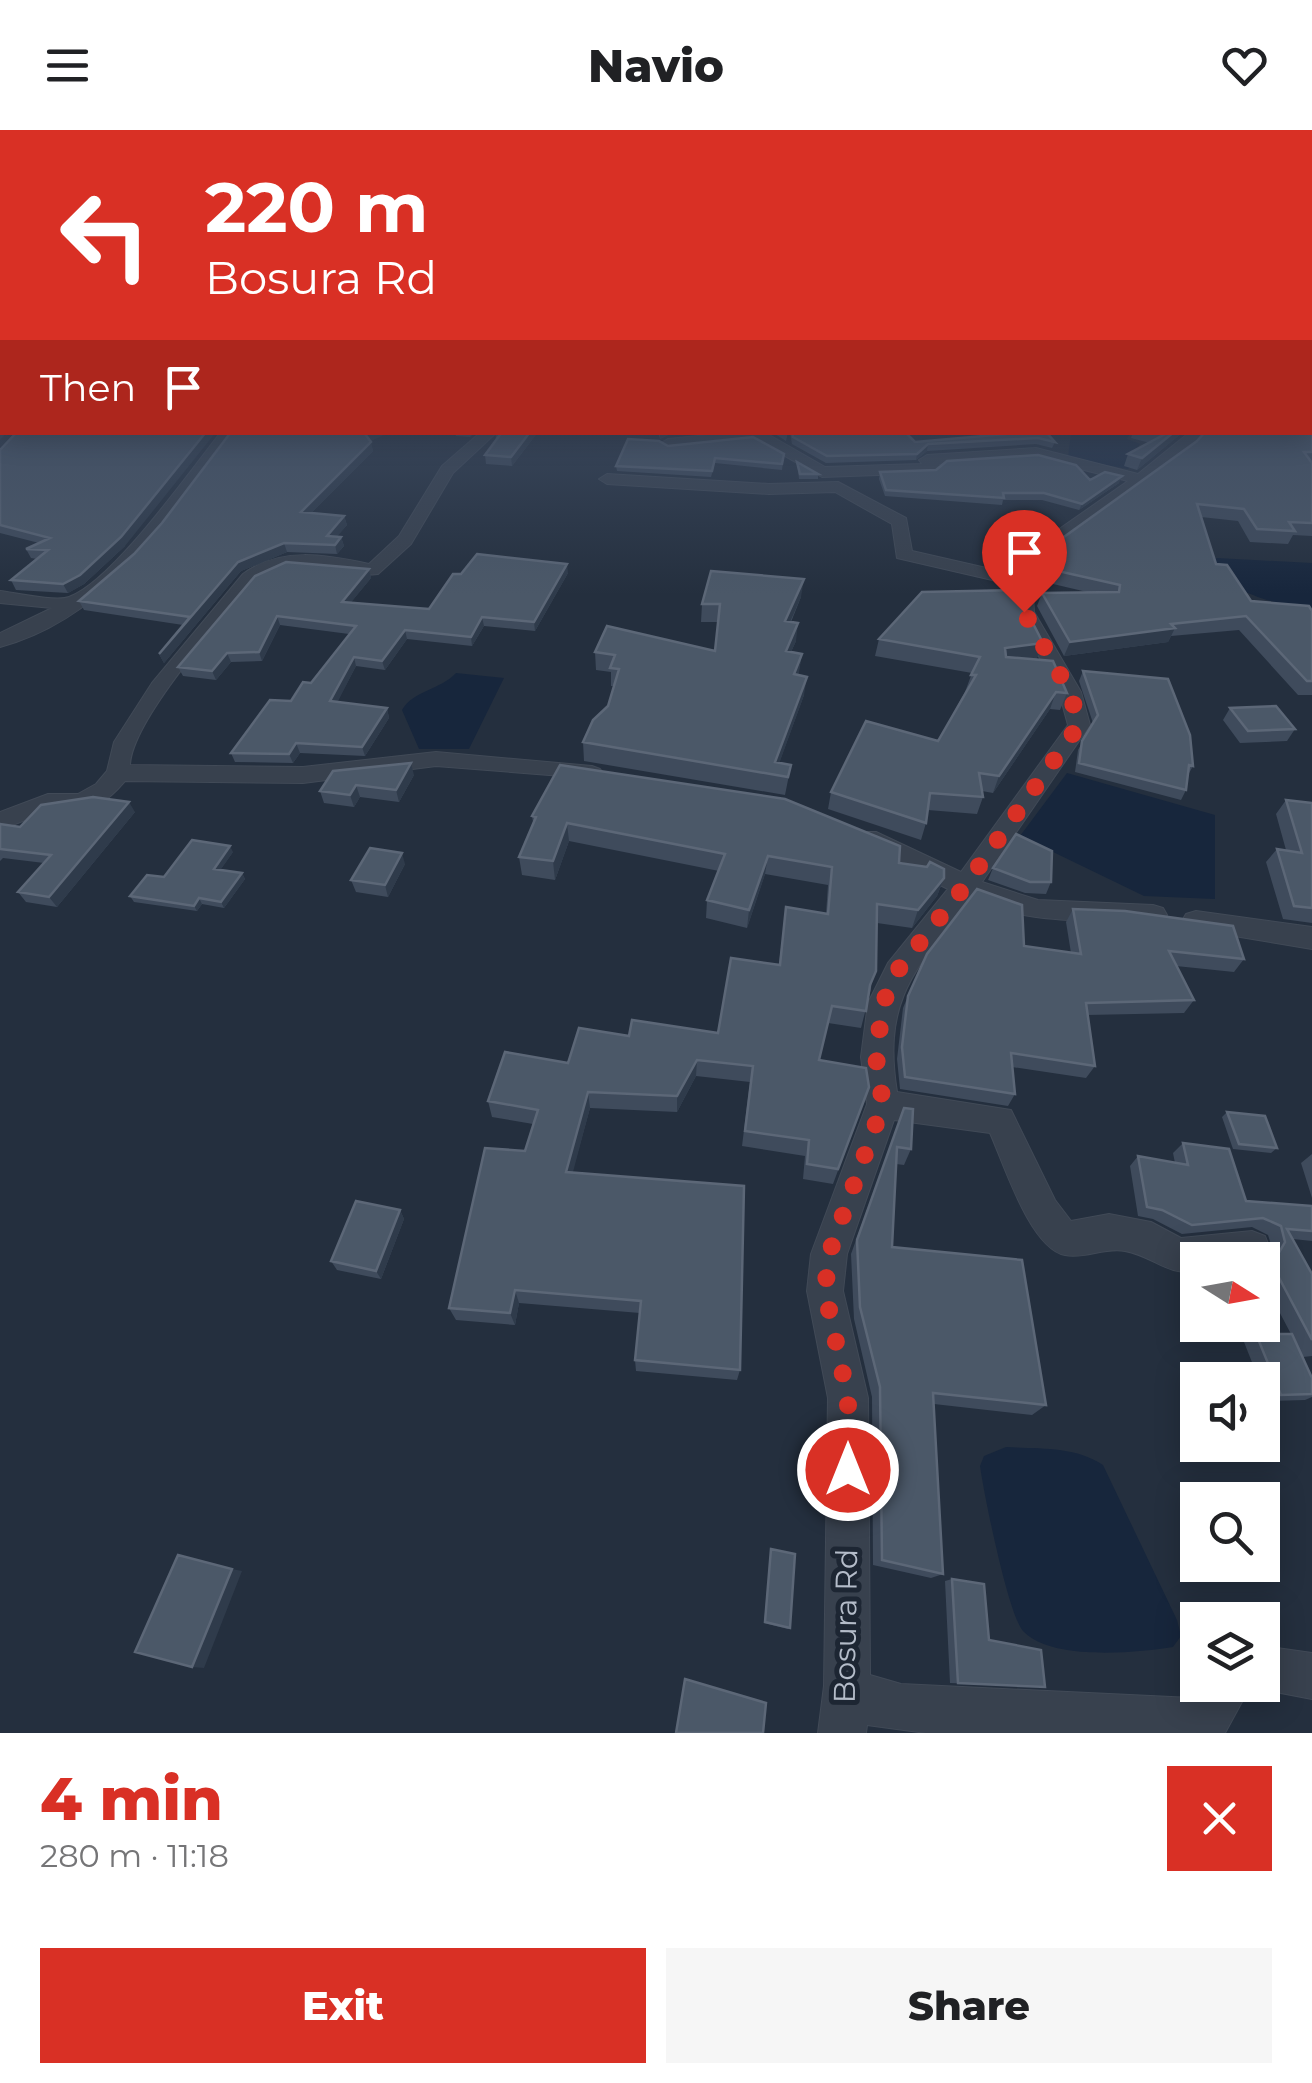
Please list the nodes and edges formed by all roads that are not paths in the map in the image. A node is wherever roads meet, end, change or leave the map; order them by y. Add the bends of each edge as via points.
1 (218, 445) edge
2 (475, 445) edge
3 (776, 445) edge
4 (1183, 445) edge
5 (608, 480) dead end
6 (1140, 480) junction
7 (1023, 582) junction
8 (0, 597) edge
9 (72, 604) junction
10 (0, 641) edge
11 (119, 773) junction
12 (623, 780) edge
13 (0, 821) edge
14 (838, 826) edge
15 (965, 886) junction
16 (1312, 938) edge
17 (883, 1104) junction
18 (1180, 1256) edge
19 (1280, 1672) edge
20 (1312, 1676) edge
21 (847, 1686) junction
22 (1216, 1702) edge
23 (842, 1733) edge

1 - 9 street via 152,532
2 - 11 street via 449,468 408,536 379,566 294,560 264,567 247,581 209,621 136,726 119,756
3 - 6 street via 822,472 898,472 934,468 927,460 1036,453
4 - 6 street
5 - 7 street via 838,487 900,522 903,554
6 - 7 street via 1051,543
7 - 15 street, Bosura Rd via 1024,612 1070,692 1079,725
8 - 9 street
9 - 10 street
11 - 12 street via 302,775 436,759
11 - 13 street via 82,802 48,802
14 - 15 street
15 - 16 street via 1023,907 1116,910
15 - 17 street, Bosura Rd via 898,970 883,1003 876,1057
17 - 18 street via 1000,1120 1043,1212 1062,1237 1109,1231 1150,1239
17 - 21 street, Bosura Rd via 829,1254 825,1291 848,1398
19 - 20 street
21 - 22 street via 866,1702 900,1708 1204,1723
21 - 23 street, Bosura Rd

